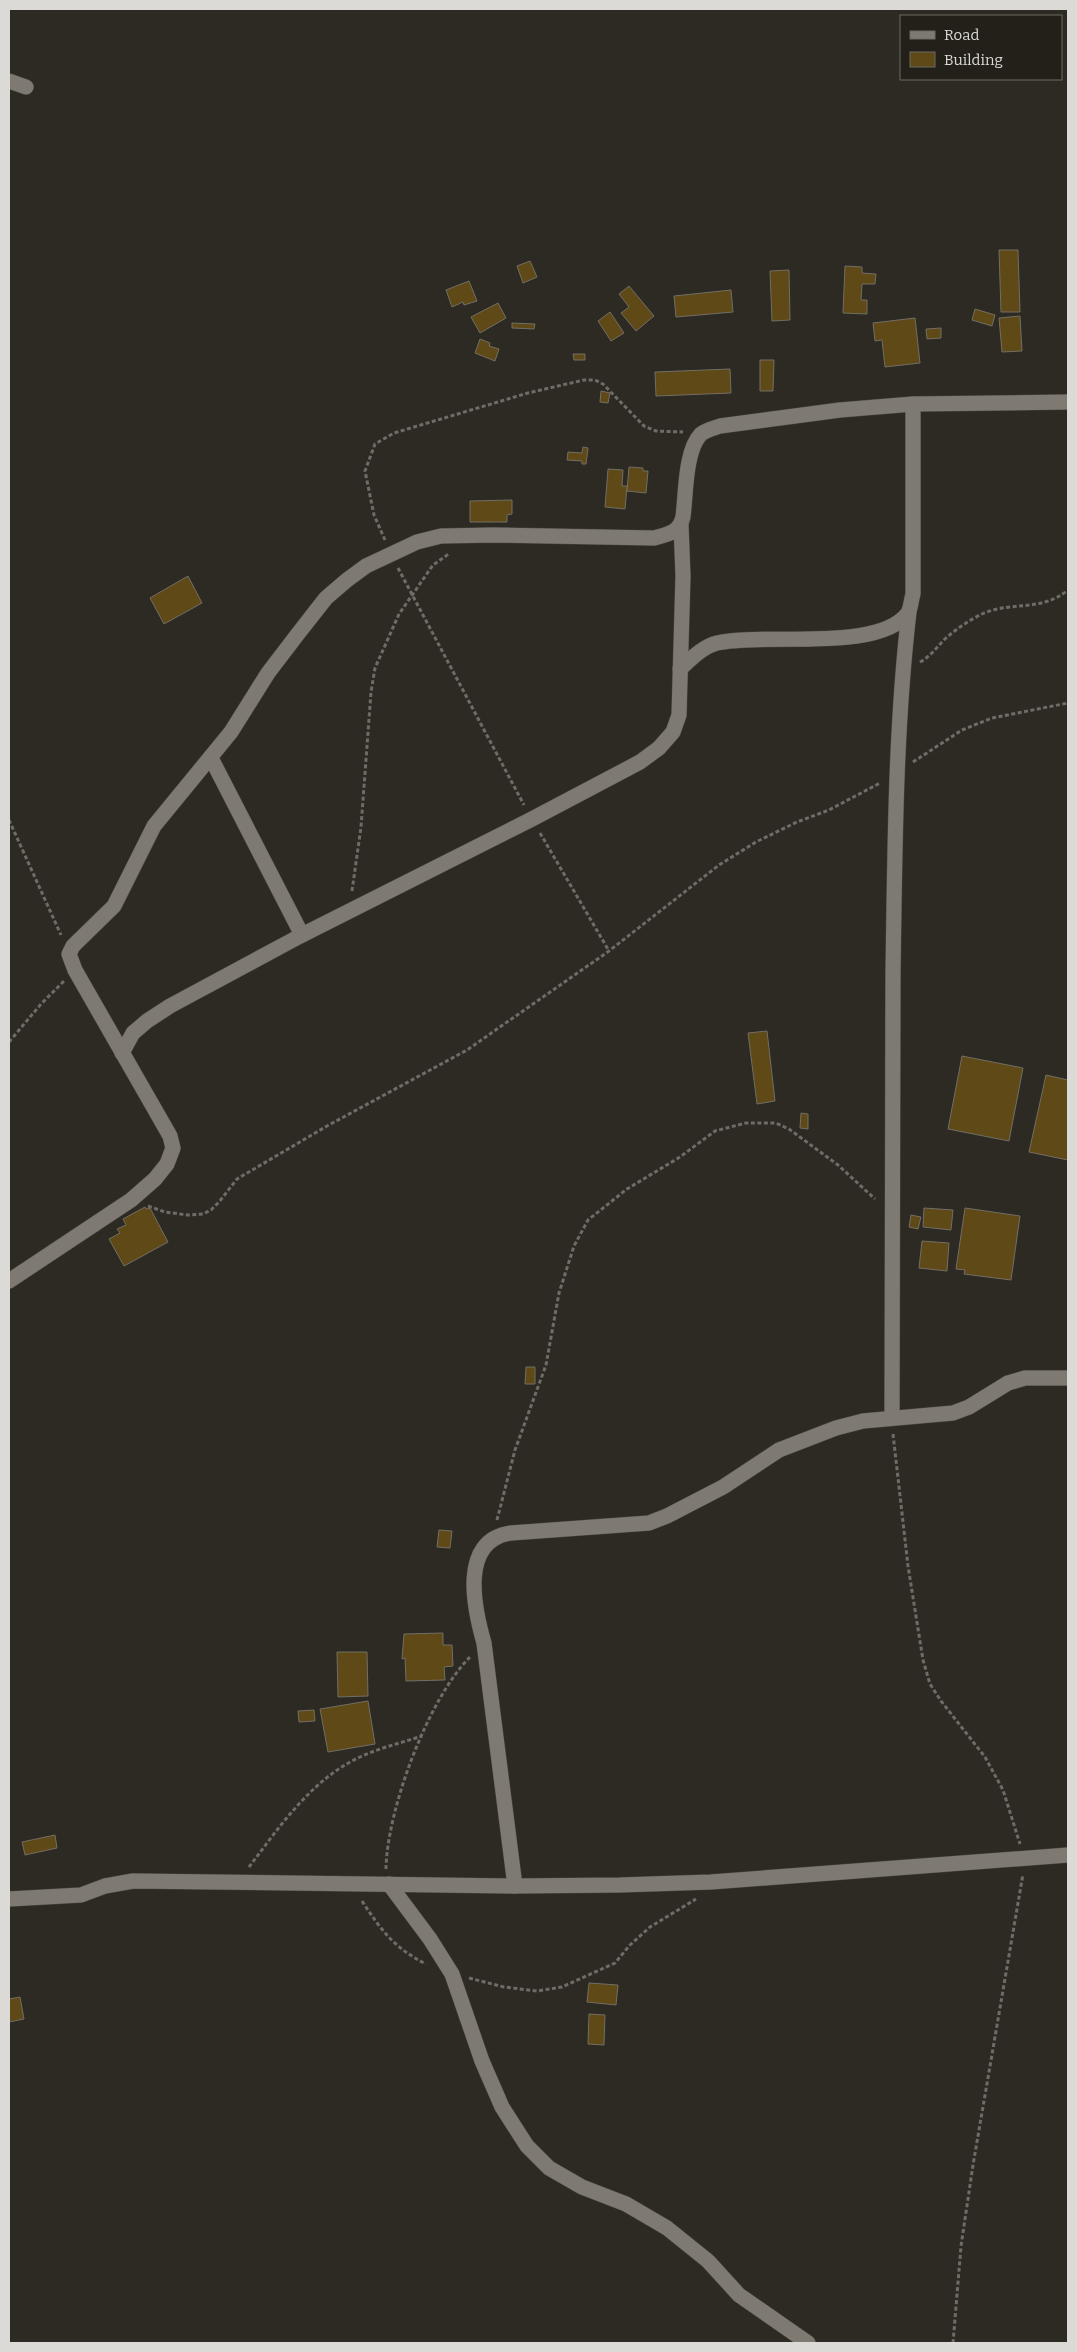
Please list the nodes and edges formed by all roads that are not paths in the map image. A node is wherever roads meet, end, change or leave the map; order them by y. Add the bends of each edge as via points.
1 (9, 81) edge
2 (26, 87) dead end
3 (1068, 402) edge
4 (913, 404) junction
5 (681, 526) junction
6 (909, 612) junction
7 (680, 669) junction
8 (211, 758) junction
9 (302, 935) junction
10 (122, 1053) junction
11 (9, 1281) edge
12 (1068, 1378) edge
13 (892, 1418) junction
14 (1068, 1855) edge
15 (389, 1884) junction
16 (515, 1886) junction
17 (9, 1899) edge
18 (808, 2343) edge

1 - 2 street
3 - 4 street
4 - 5 street via 840,410 720,426 703,432 690,456
4 - 6 street via 912,594
5 - 7 street
5 - 8 street via 674,533 654,538 441,536 417,542 366,566 326,598 268,673
6 - 7 street via 896,623 860,635 715,643 701,650
6 - 13 street via 896,775
7 - 9 street via 678,720 673,732 640,762
8 - 9 street
8 - 10 street via 154,826 114,906 73,946 69,954
9 - 10 street via 147,1021 133,1033
10 - 11 street via 170,1136 173,1148 168,1164 131,1200
12 - 13 street via 1025,1378 1008,1383 953,1413
13 - 16 street via 836,1428 779,1450 723,1487 649,1523 511,1533 494,1538 481,1552 475,1572 476,1610 484,1643
14 - 16 street via 711,1882
15 - 16 street
15 - 17 street via 133,1881 76,1896
15 - 18 street via 452,1974 482,2061 502,2107 527,2146 549,2168 626,2204 667,2228 708,2261 740,2295

